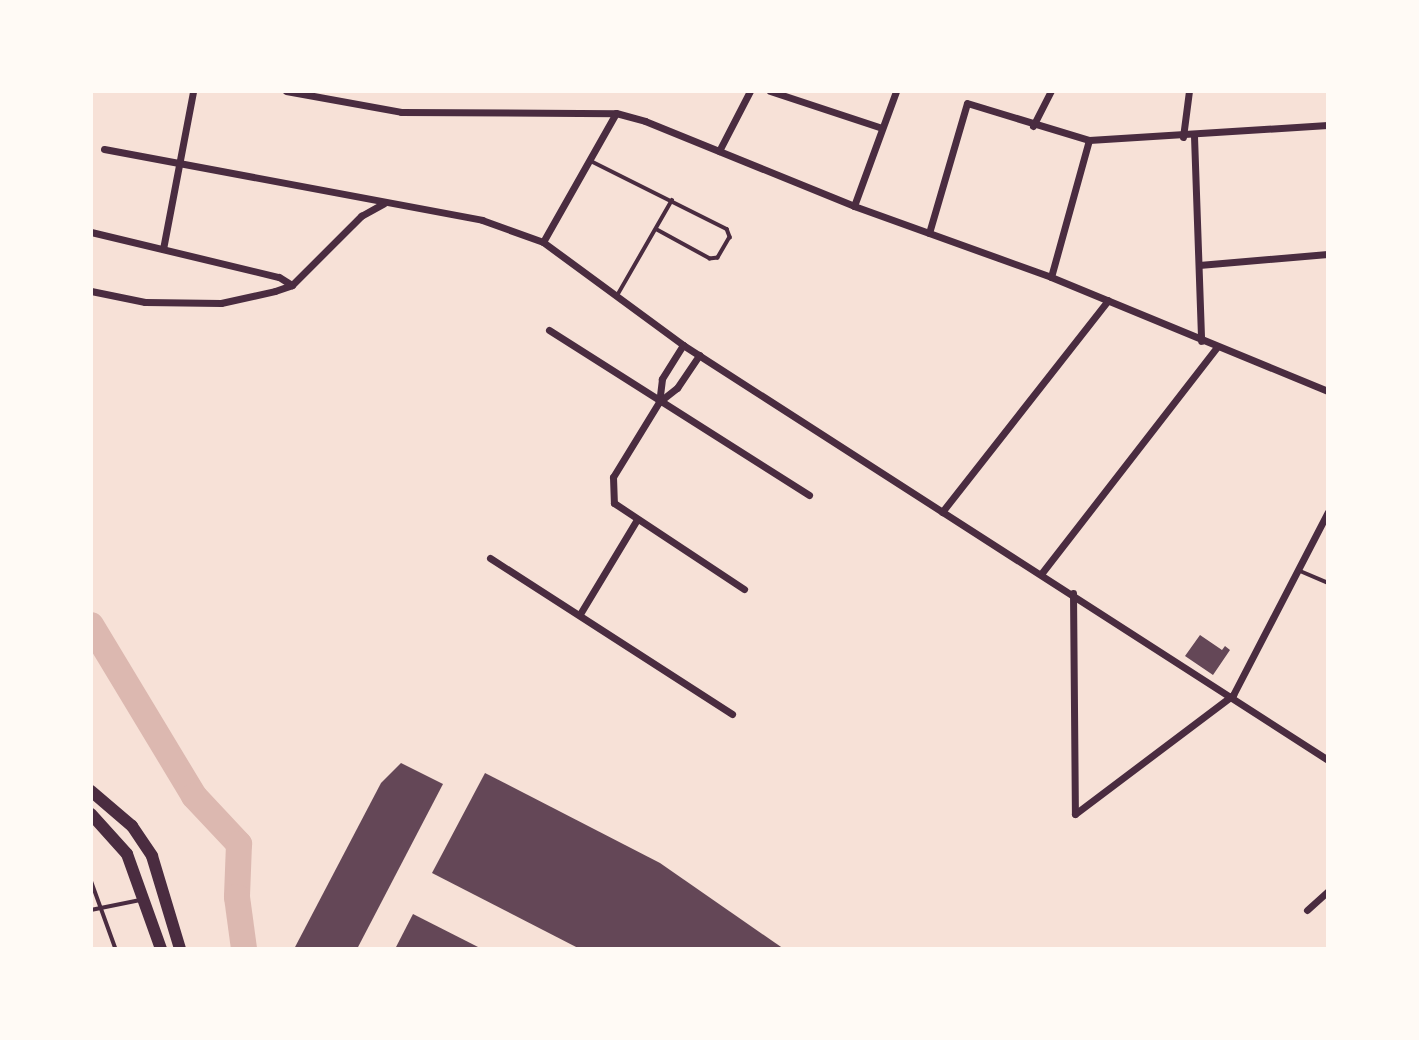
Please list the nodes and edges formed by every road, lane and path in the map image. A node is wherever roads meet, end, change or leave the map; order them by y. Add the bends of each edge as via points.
1 (193, 91) edge
2 (286, 91) edge
3 (750, 91) edge
4 (770, 91) edge
5 (896, 91) edge
6 (1051, 91) edge
7 (1189, 91) edge
8 (616, 113) junction
9 (1033, 125) junction
10 (1328, 125) edge
11 (882, 128) junction
12 (1194, 136) junction
13 (1183, 137) junction
14 (1089, 140) junction
15 (104, 149) dead end
16 (719, 150) junction
17 (180, 160) junction
18 (589, 160) junction
19 (672, 200) junction
20 (384, 203) junction
21 (854, 206) junction
22 (657, 230) junction
23 (91, 232) edge
24 (929, 233) junction
25 (543, 242) junction
26 (163, 249) junction
27 (1328, 254) edge
28 (1199, 265) junction
29 (1051, 277) junction
30 (292, 285) junction
31 (91, 291) edge
32 (616, 296) junction
33 (1108, 300) junction
34 (549, 330) dead end
35 (1201, 341) junction
36 (683, 345) junction
37 (1217, 347) junction
38 (699, 355) junction
39 (1328, 391) edge
40 (659, 402) junction
41 (809, 495) dead end
42 (942, 512) junction
43 (1328, 512) edge
44 (636, 521) junction
45 (490, 558) dead end
46 (1298, 570) junction
47 (1041, 574) junction
48 (1328, 583) edge
49 (744, 589) dead end
50 (1073, 593) junction
51 (580, 614) junction
52 (1233, 695) junction
53 (732, 714) dead end
54 (1328, 760) edge
55 (91, 791) edge
56 (91, 814) edge
57 (91, 880) edge
58 (1328, 891) edge
59 (146, 899) junction
60 (98, 909) junction
61 (91, 910) edge
62 (1307, 910) dead end
63 (116, 949) edge
64 (161, 949) edge
65 (180, 949) edge

1 - 17 street
2 - 8 street via 401,112
3 - 16 street
4 - 11 street
5 - 11 street
6 - 9 street
7 - 13 street
8 - 16 street
8 - 18 street
9 - 14 street
9 - 24 street via 967,103
10 - 12 street
11 - 21 street
12 - 13 street
12 - 28 street
13 - 14 street
14 - 29 street
15 - 17 street
16 - 21 street
17 - 20 street
17 - 26 street
18 - 19 lane
18 - 25 street
19 - 22 lane
19 - 22 lane via 727,229 730,237 718,258 709,259
20 - 25 street via 482,220
20 - 30 street via 361,216
21 - 24 street
22 - 32 lane
23 - 26 street
24 - 29 street
25 - 32 street
26 - 30 street via 279,277
27 - 28 street
28 - 35 street
29 - 33 street
30 - 31 street via 221,303 145,302
32 - 36 street
33 - 35 street
33 - 42 street
34 - 40 street
35 - 37 street
36 - 38 street
36 - 40 street via 662,379
37 - 39 street
37 - 47 street
38 - 40 street via 677,388
38 - 42 street
40 - 41 street
40 - 44 street via 613,477 614,503
42 - 47 street
43 - 46 street
44 - 49 street
44 - 51 street
45 - 51 street
46 - 48 lane
46 - 52 street
47 - 50 street
50 - 52 street
50 - 52 street via 1075,814
51 - 53 street
52 - 54 street
55 - 65 main road via 132,826 152,856
56 - 59 main road via 120,842
57 - 60 lane
58 - 62 street
59 - 60 lane
59 - 64 main road
60 - 61 lane
60 - 63 lane

